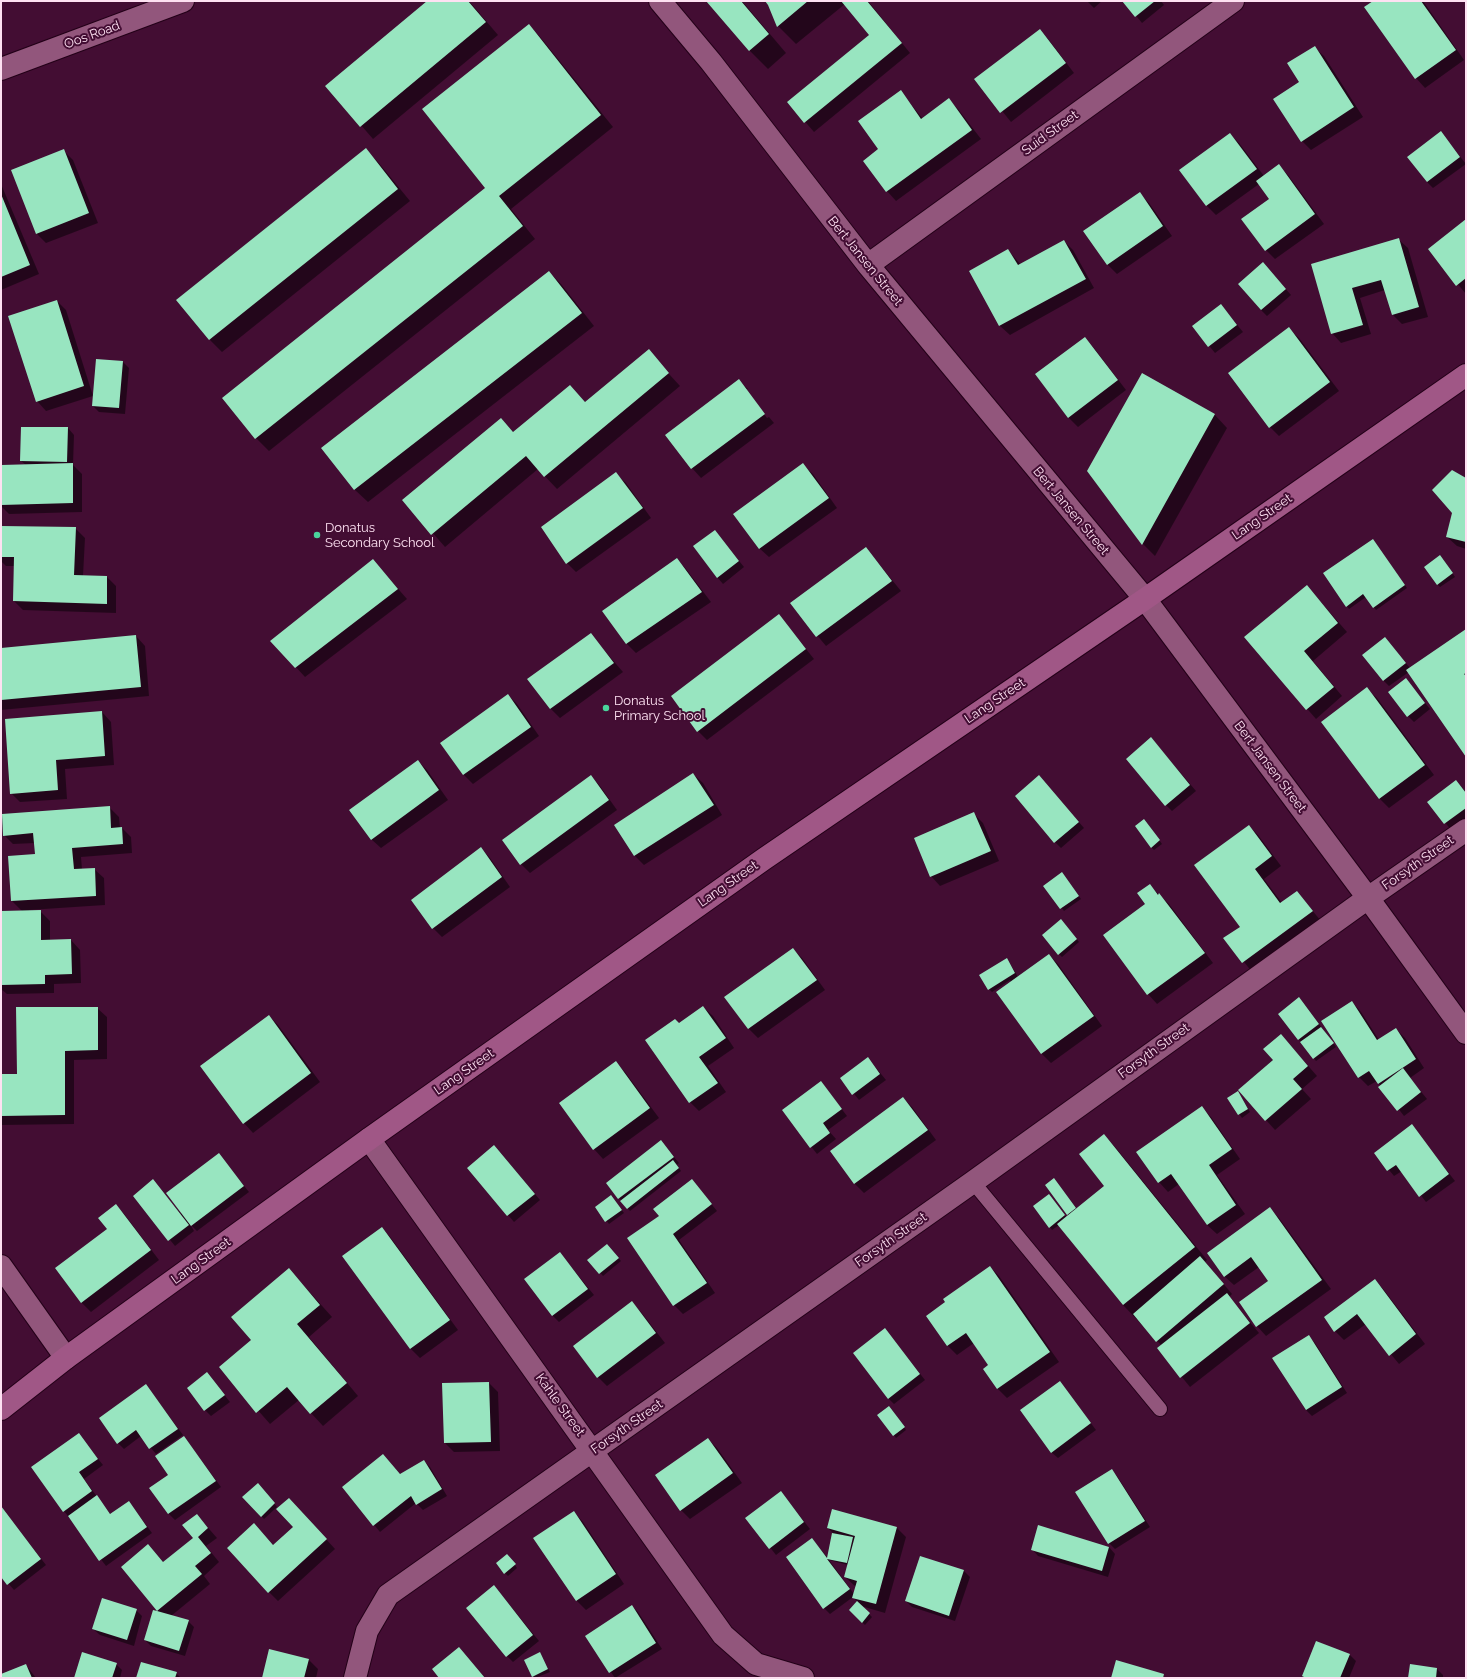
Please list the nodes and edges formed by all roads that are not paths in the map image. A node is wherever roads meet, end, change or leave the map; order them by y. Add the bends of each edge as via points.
1 (183, 1) edge
2 (660, 1) edge
3 (1233, 1) edge
4 (4, 61) edge
5 (868, 265) junction
6 (1466, 375) edge
7 (1145, 599) junction
8 (1466, 830) edge
9 (1368, 898) junction
10 (1466, 1033) edge
11 (369, 1139) junction
12 (973, 1182) junction
13 (1, 1266) edge
14 (66, 1358) junction
15 (1, 1409) edge
16 (1160, 1409) dead end
17 (593, 1451) junction
18 (355, 1678) edge
19 (803, 1678) edge

1 - 4 street, Oos Road
2 - 5 street, Bert Jansen Street via 711,62
3 - 5 street, Suid Street
5 - 7 street, Bert Jansen Street
6 - 7 street, Lang Street
7 - 9 street, Bert Jansen Street
7 - 11 street, Lang Street via 764,859
8 - 9 street, Forsyth Street
9 - 10 street, Bert Jansen Street
9 - 12 street, Forsyth Street
11 - 14 street, Lang Street
11 - 17 street, Kahle Street
12 - 16 lane
12 - 17 street, Forsyth Street
13 - 14 street
14 - 15 street, Lang Street
17 - 18 street, Forsyth Street via 388,1595 367,1631
17 - 19 street, Kahle Street via 724,1635 756,1664

